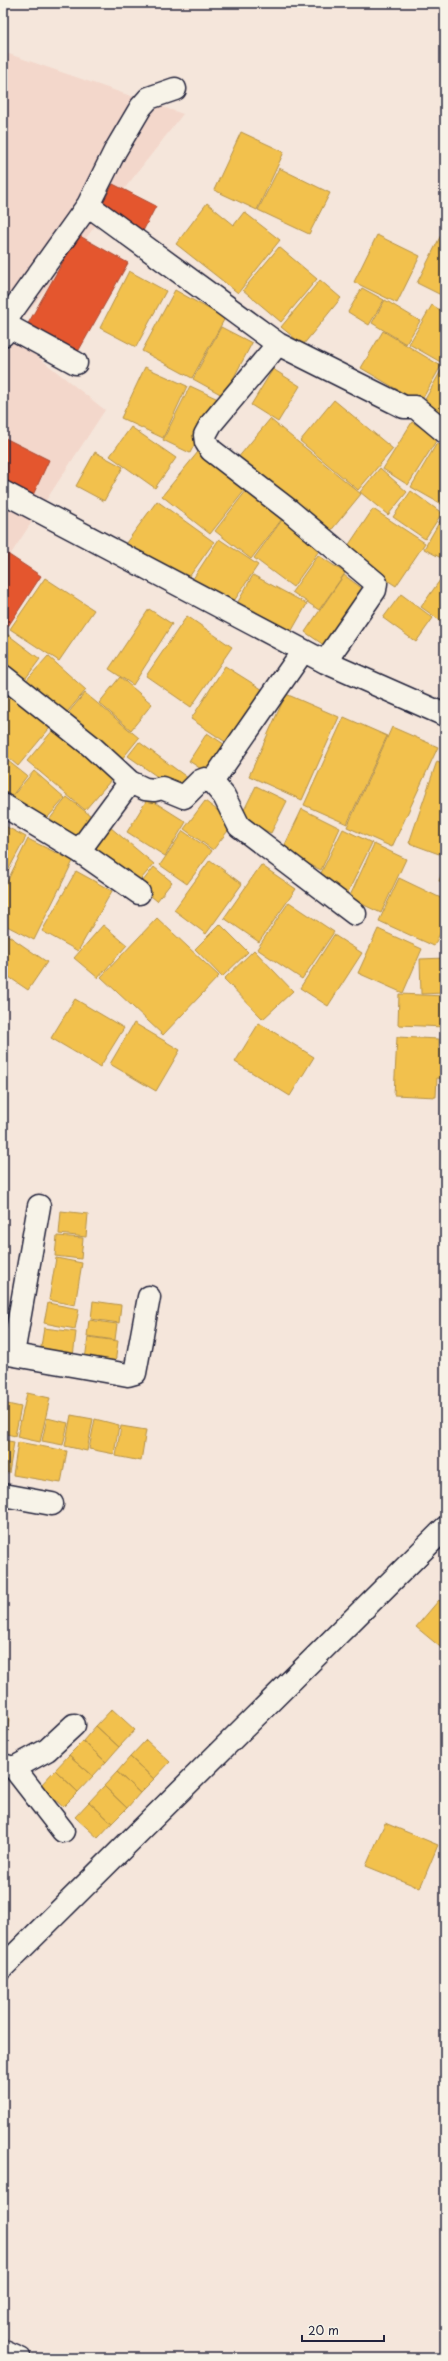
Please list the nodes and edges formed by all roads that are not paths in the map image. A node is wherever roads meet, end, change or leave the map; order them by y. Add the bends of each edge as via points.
1 (175, 89) dead end
2 (88, 205) junction
3 (5, 330) edge
4 (278, 344) junction
5 (76, 363) dead end
6 (445, 432) edge
7 (3, 492) edge
8 (303, 651) junction
9 (325, 662) junction
10 (3, 676) edge
11 (445, 715) edge
12 (130, 782) junction
13 (212, 782) junction
14 (3, 805) edge
15 (80, 851) junction
16 (139, 893) dead end
17 (355, 914) dead end
18 (39, 1206) dead end
19 (149, 1297) dead end
20 (8, 1353) edge
21 (3, 1495) edge
22 (52, 1504) dead end
23 (445, 1528) edge
24 (74, 1725) dead end
25 (9, 1767) edge
26 (63, 1830) dead end
27 (3, 1967) edge
28 (3, 2347) edge
29 (23, 2356) dead end

1 - 2 street via 149,98 141,107
2 - 3 street via 10,314
2 - 4 street
3 - 5 street
4 - 6 street via 404,407 415,407
4 - 9 street via 211,424 205,435 206,442 223,461 290,511 376,583 375,590
7 - 8 street
8 - 9 street
8 - 13 street
9 - 11 street
10 - 12 street
12 - 13 street via 145,789 162,788 184,797 200,781 205,779
12 - 15 street
13 - 17 street via 224,796 239,826
14 - 15 street
15 - 16 street
18 - 20 street
19 - 20 street via 135,1373 128,1375
21 - 22 street
23 - 27 street
24 - 25 street via 47,1750
25 - 26 street
28 - 29 lane

